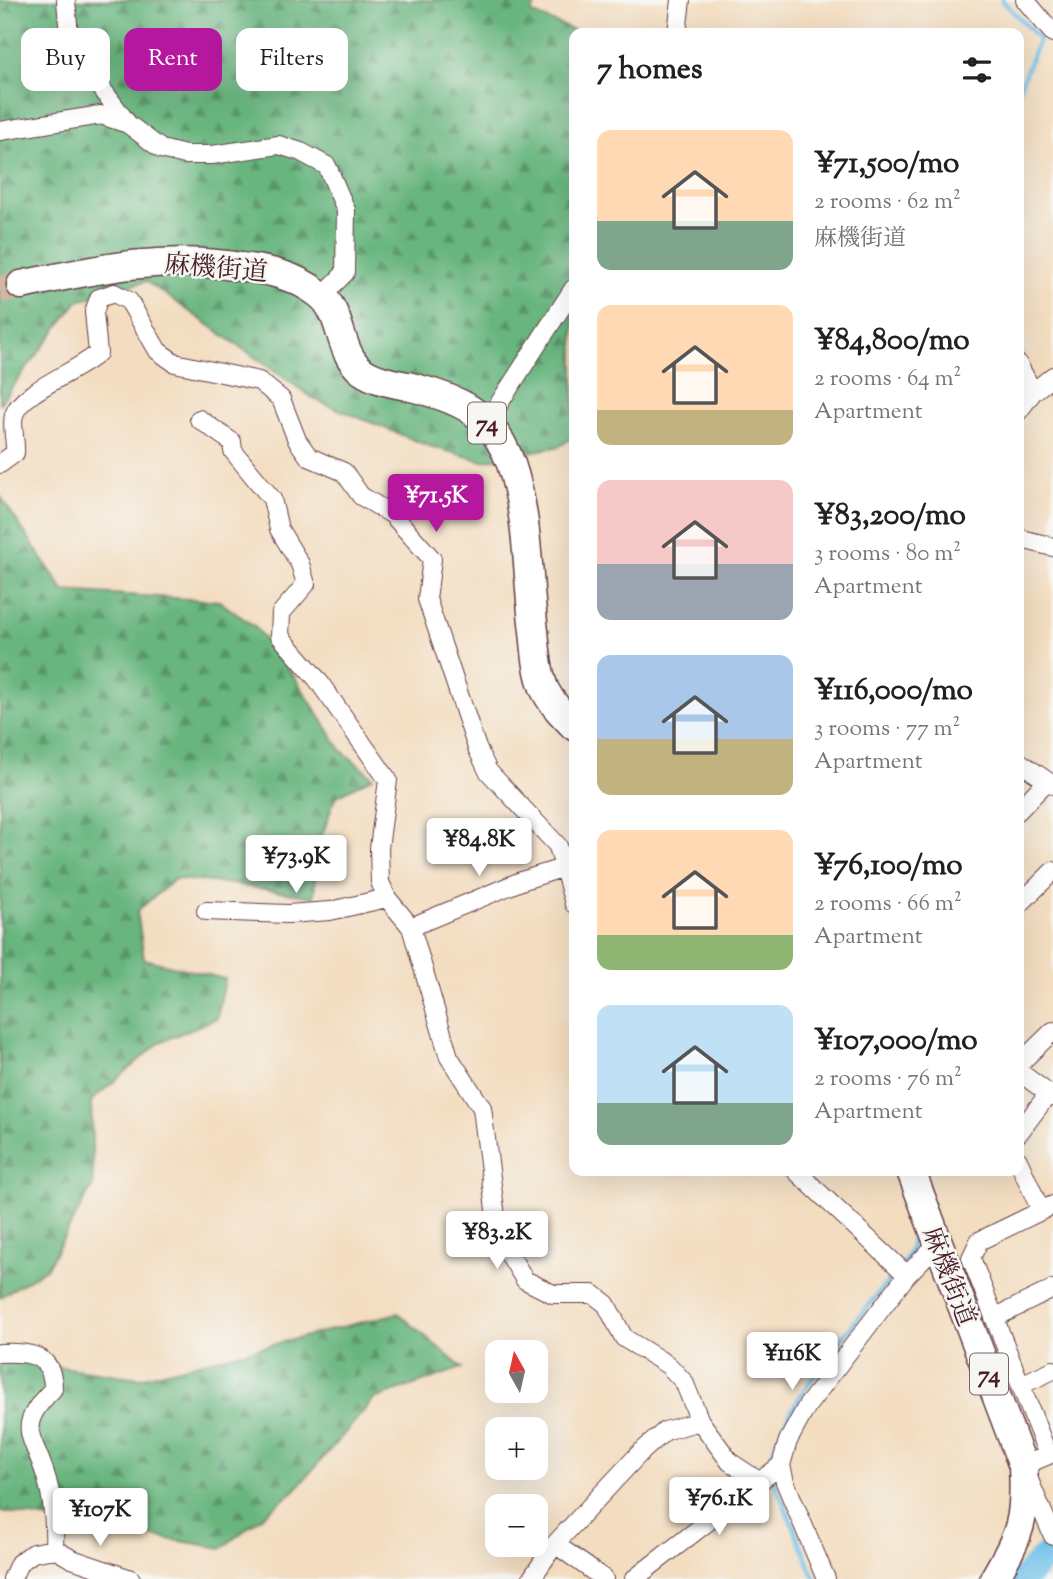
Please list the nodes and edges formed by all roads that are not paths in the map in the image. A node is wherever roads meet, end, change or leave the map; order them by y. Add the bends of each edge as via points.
1 (66, 0) edge
2 (681, 0) edge
3 (1025, 0) edge
4 (678, 28) edge
5 (1053, 33) edge
6 (128, 124) junction
7 (0, 131) edge
8 (21, 285) tunnel mouth
9 (322, 296) junction
10 (569, 296) edge
11 (1024, 375) edge
12 (1053, 376) edge
13 (1033, 392) junction
14 (1024, 404) edge
15 (199, 419) dead end
16 (487, 422) junction
17 (0, 464) edge
18 (1024, 540) edge
19 (1053, 547) edge
20 (569, 720) edge
21 (1024, 765) edge
22 (1050, 783) edge
23 (1024, 806) edge
24 (562, 868) junction
25 (1053, 871) edge
26 (569, 889) edge
27 (387, 898) junction
28 (1024, 900) edge
29 (206, 911) dead end
30 (411, 927) junction
31 (1053, 1031) edge
32 (1024, 1059) edge
33 (1024, 1075) edge
34 (1051, 1095) edge
35 (1024, 1128) edge
36 (1024, 1170) edge
37 (801, 1176) edge
38 (913, 1176) edge
39 (1047, 1208) edge
40 (937, 1244) junction
41 (907, 1275) junction
42 (1053, 1289) edge
43 (994, 1318) junction
44 (0, 1353) edge
45 (1053, 1370) edge
46 (1021, 1385) junction
47 (700, 1421) junction
48 (1041, 1458) edge
49 (781, 1465) junction
50 (760, 1482) junction
51 (1053, 1536) edge
52 (555, 1544) junction
53 (54, 1549) junction
54 (12, 1579) edge
55 (131, 1579) edge
56 (531, 1579) edge
57 (604, 1579) edge
58 (634, 1579) edge
59 (826, 1579) edge
60 (995, 1579) edge

1 - 6 street via 69,36
2 - 4 street
3 - 5 street
6 - 7 street via 101,115
6 - 9 street via 161,149 185,155 279,145 327,166 346,210 345,273
8 - 9 main road, 麻機街道 / 74 via 163,260 286,274
9 - 16 main road, 麻機街道 / 74 via 337,319 349,356 362,371 464,405
10 - 16 street
11 - 13 street
12 - 13 street
13 - 14 street
15 - 27 street via 232,442 233,451 272,499 279,529 300,564 306,584 281,613 280,636 317,679 388,780 379,848 380,882
16 - 20 main road, 麻機街道 / 74 via 500,440 522,500 537,660 544,688
17 - 24 street via 15,453 13,417 19,405 98,353 94,312 99,298 114,293 129,301 158,351 176,363 258,381 281,399 309,457 344,472 361,496 393,514 432,559 427,599 477,748 488,771 558,846
18 - 19 street
21 - 22 street
22 - 23 street
24 - 26 street
24 - 30 street
25 - 28 street
27 - 29 street via 330,911
27 - 30 street
30 - 47 street via 449,1057 482,1108 496,1217 509,1254 525,1280 553,1294 593,1294 606,1304 624,1338 668,1365 684,1382
31 - 32 street
33 - 34 street
34 - 35 street
36 - 39 street
37 - 41 street
38 - 40 main road, 麻機街道 / 74
39 - 43 street via 979,1241 971,1258
40 - 41 street
40 - 48 main road, 麻機街道 / 74
41 - 49 street via 807,1406
42 - 43 street
43 - 46 street
44 - 53 street via 25,1352 41,1359 53,1373 53,1389 33,1409 30,1440 47,1477 55,1515
45 - 46 street
46 - 48 street
47 - 50 street via 730,1462
47 - 52 street via 665,1431
48 - 51 street
48 - 60 main road, 麻機街道 / 74 via 1016,1539
49 - 50 street
49 - 59 street via 791,1500
50 - 58 street
52 - 56 street
52 - 57 street
53 - 54 street via 33,1553 19,1563
53 - 55 street

